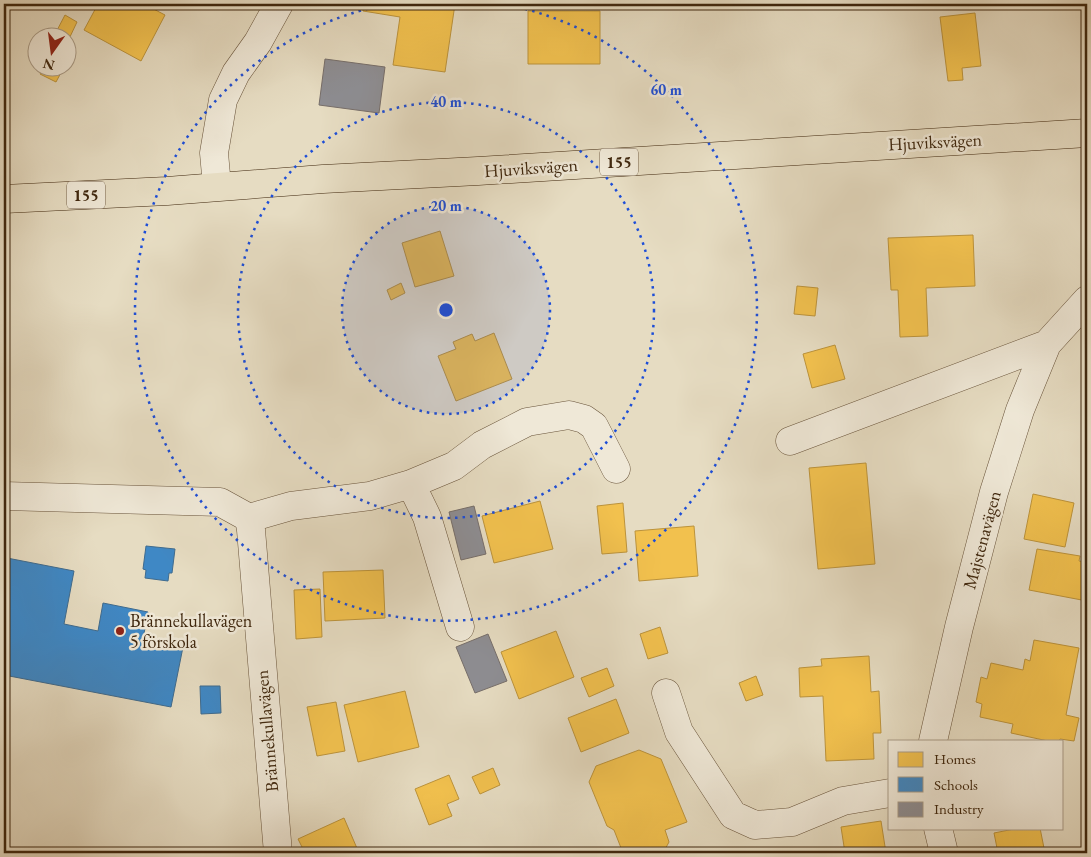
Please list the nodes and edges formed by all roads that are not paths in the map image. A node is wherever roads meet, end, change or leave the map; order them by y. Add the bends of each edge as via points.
1 (279, 4) edge
2 (1087, 133) edge
3 (217, 186) junction
4 (4, 199) edge
5 (1087, 300) edge
6 (1047, 344) junction
7 (790, 441) dead end
8 (616, 469) dead end
9 (412, 484) junction
10 (4, 496) edge
11 (249, 518) junction
12 (460, 627) dead end
13 (666, 693) dead end
14 (933, 740) edge
15 (888, 793) edge
16 (938, 830) edge
17 (278, 853) edge
18 (944, 853) edge

1 - 3 street via 223,100 214,153
2 - 3 main road, Hjuviksvägen / 155
3 - 4 main road, Hjuviksvägen / 155
5 - 6 street, Majstenavägen
6 - 7 street, Majstenavägen
6 - 14 street, Majstenavägen via 1020,410 994,492
8 - 9 street via 594,426 569,415 527,422 482,445 454,466
9 - 11 street via 370,496 291,506
9 - 12 street via 427,517
10 - 11 street via 220,502
11 - 17 street, Brännekullavägen
13 - 15 street via 679,732 733,815 755,825 792,822 843,801
16 - 18 street

